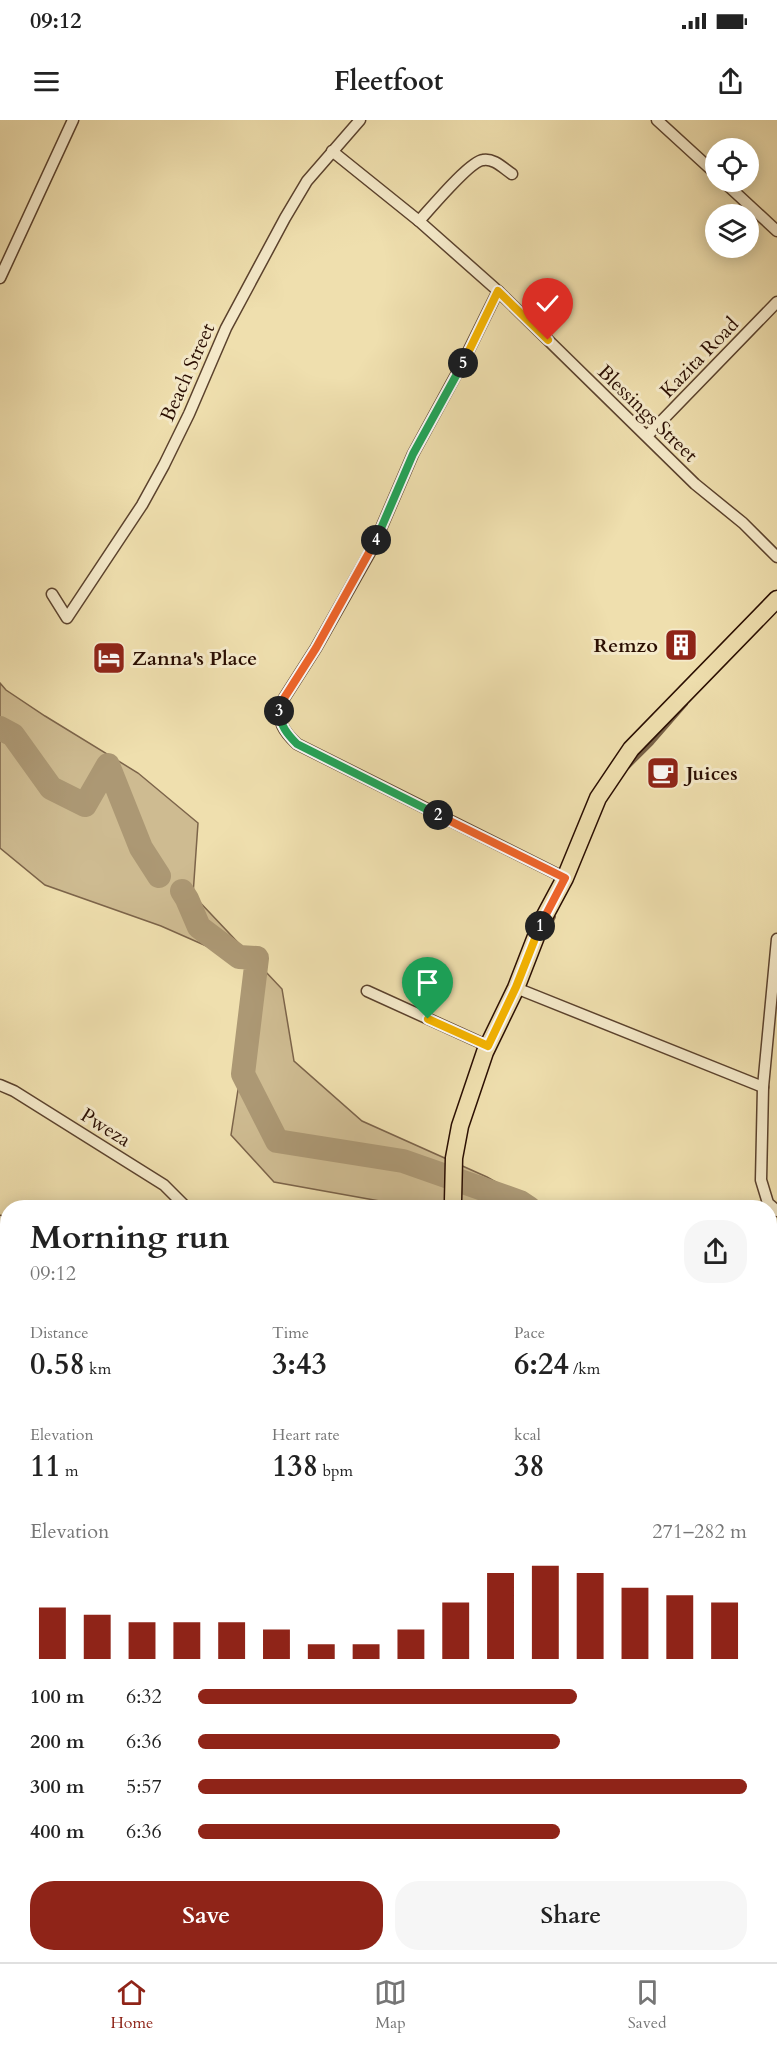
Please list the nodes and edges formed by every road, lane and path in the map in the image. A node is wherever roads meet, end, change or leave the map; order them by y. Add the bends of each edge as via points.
1 (73, 120) edge
2 (360, 120) edge
3 (657, 120) edge
4 (332, 151) junction
5 (705, 164) edge
6 (512, 174) dead end
7 (735, 192) edge
8 (419, 221) junction
9 (777, 231) edge
10 (0, 278) edge
11 (498, 291) junction
12 (777, 302) edge
13 (647, 436) junction
14 (777, 557) edge
15 (52, 594) dead end
16 (777, 599) edge
17 (565, 878) junction
18 (777, 939) edge
19 (516, 987) junction
20 (367, 991) dead end
21 (488, 1046) junction
22 (0, 1085) edge
23 (763, 1087) junction
24 (179, 1200) edge
25 (454, 1200) edge
26 (767, 1200) edge

1 - 10 street
2 - 4 street, Beach Street
3 - 5 street
4 - 8 street, Blessings Street
4 - 15 street, Beach Street via 307,181 258,268 142,505 67,618
6 - 8 street via 492,160 481,160
7 - 9 street
8 - 11 street, Blessings Street
11 - 13 street, Blessings Street
11 - 17 street via 413,454 373,547 278,713 297,744
12 - 13 street, Kazita Road
13 - 14 street, Blessings Street
16 - 17 main road via 631,749 598,798
17 - 19 main road via 542,921
18 - 23 street
19 - 21 main road
19 - 23 street
20 - 21 street
21 - 25 main road via 460,1126 454,1158
22 - 24 street, Pweza via 164,1185
23 - 26 street via 761,1180

